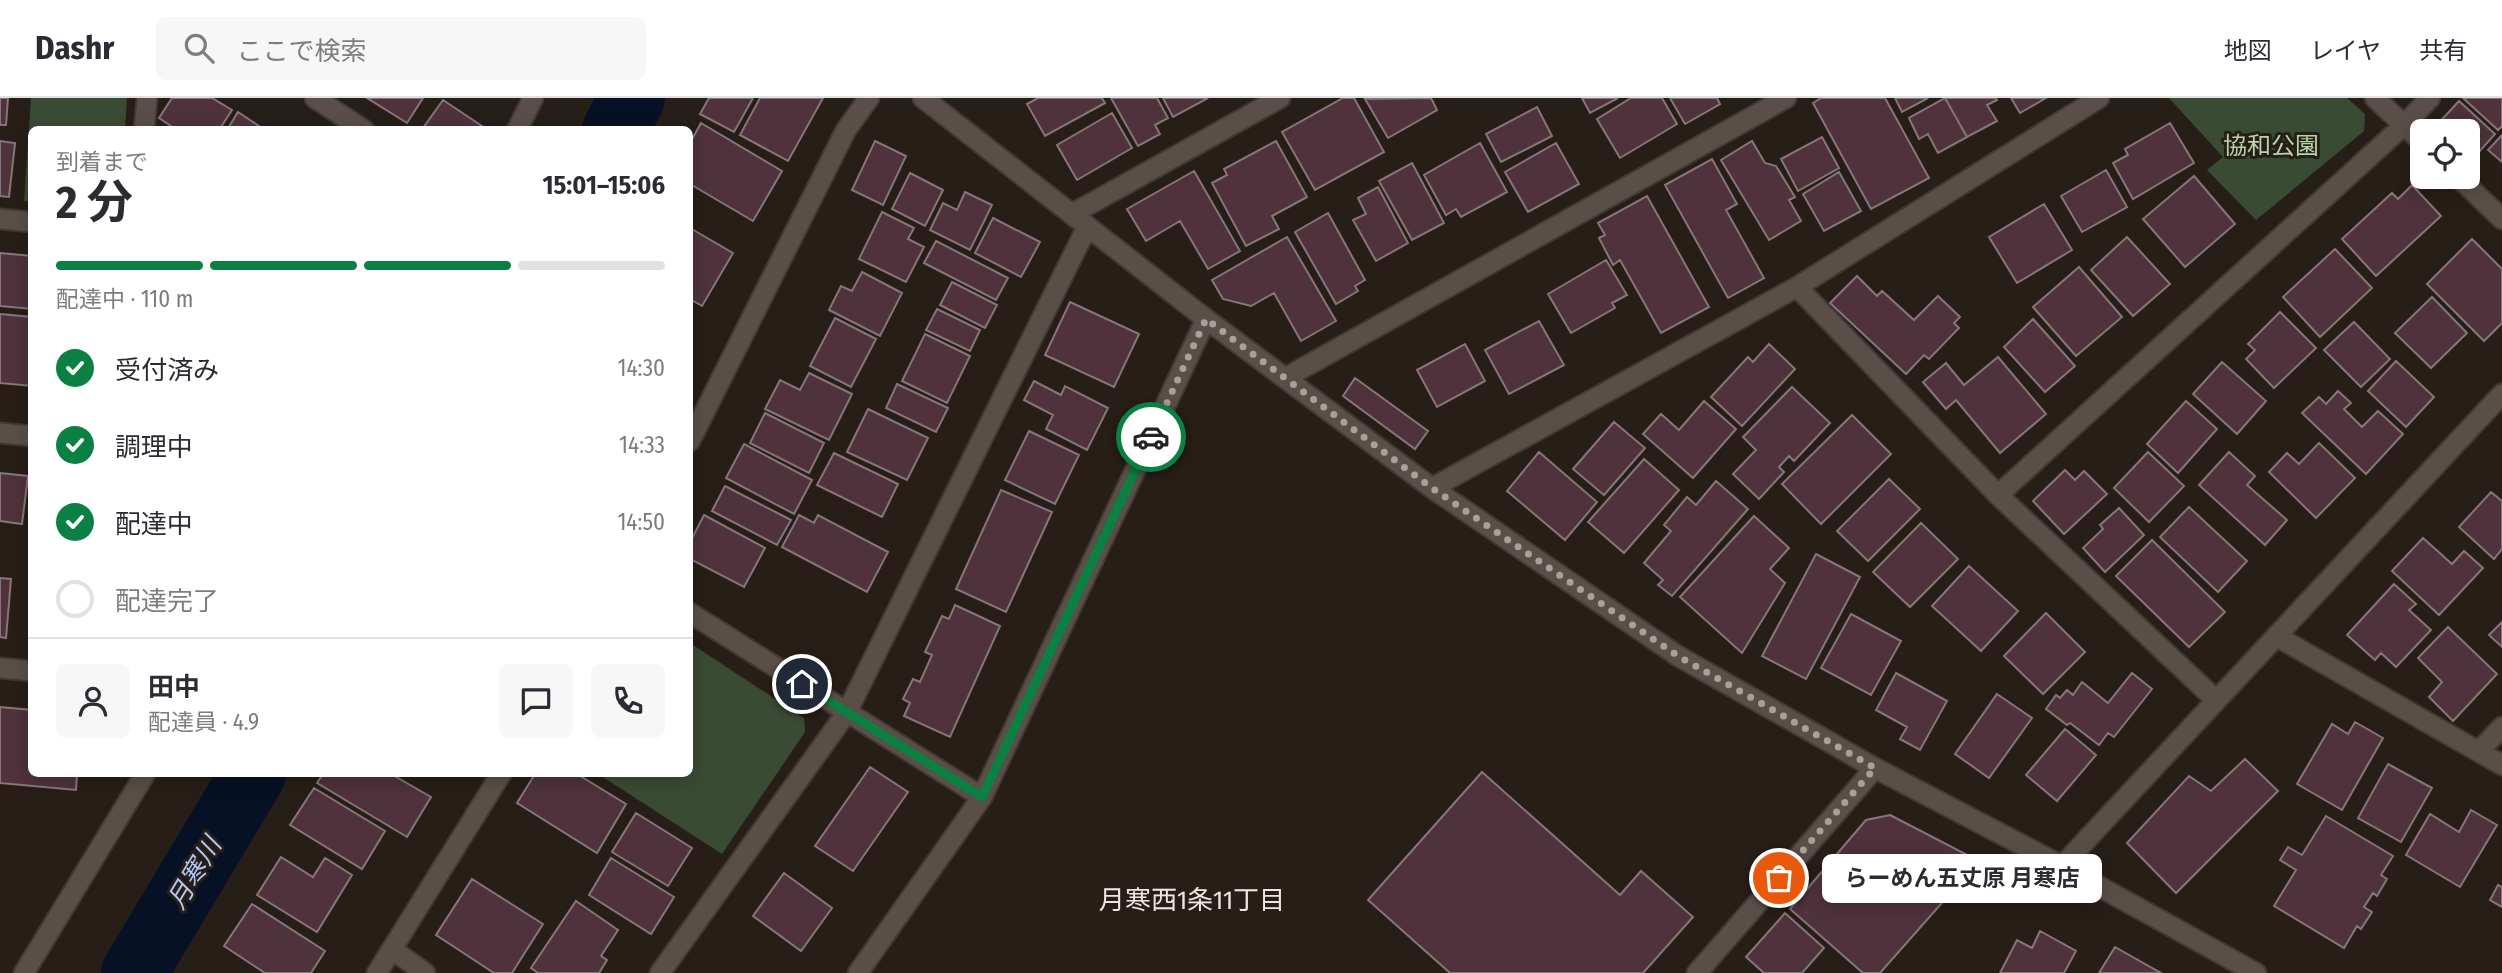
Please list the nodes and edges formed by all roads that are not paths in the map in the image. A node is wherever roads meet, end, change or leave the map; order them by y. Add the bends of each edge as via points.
1 (147, 98) edge
2 (315, 98) edge
3 (533, 98) edge
4 (869, 98) edge
5 (923, 98) edge
6 (1280, 98) edge
7 (1786, 98) edge
8 (2099, 98) edge
9 (2375, 98) edge
10 (2430, 98) edge
11 (2404, 125) junction
12 (144, 126) edge
13 (358, 126) edge
14 (519, 126) edge
15 (2410, 131) edge
16 (2471, 189) edge
17 (0, 219) edge
18 (2502, 219) edge
19 (1080, 221) junction
20 (28, 222) edge
21 (1797, 287) junction
22 (1206, 319) junction
23 (1285, 378) junction
24 (2502, 394) edge
25 (0, 433) edge
26 (693, 435) edge
27 (28, 436) edge
28 (1432, 488) junction
29 (1998, 495) junction
30 (693, 615) edge
31 (2276, 636) junction
32 (0, 668) edge
33 (28, 671) edge
34 (2216, 700) junction
35 (848, 712) junction
36 (2502, 726) edge
37 (2479, 751) junction
38 (2502, 765) edge
39 (1875, 768) junction
40 (143, 777) edge
41 (499, 777) edge
42 (982, 797) junction
43 (2062, 866) junction
44 (393, 950) junction
45 (24, 973) edge
46 (377, 973) edge
47 (425, 973) edge
48 (660, 973) edge
49 (859, 973) edge
50 (1697, 973) edge
51 (2254, 973) edge

1 - 12 street
2 - 13 street
3 - 14 street
4 - 26 street via 846,130
5 - 19 street
6 - 19 street
7 - 23 street
8 - 21 street
9 - 11 street
10 - 11 street
11 - 15 street
11 - 29 street
16 - 18 street
17 - 20 street
19 - 22 street
19 - 35 street
21 - 28 street
21 - 29 street
22 - 23 street
22 - 42 street
23 - 28 street
24 - 31 street
25 - 27 street
28 - 39 street via 1678,656
29 - 34 street
30 - 35 street
31 - 34 street
31 - 37 street
32 - 33 street
34 - 43 street
35 - 42 street
35 - 48 street
36 - 37 street
37 - 38 street
39 - 43 street
39 - 50 street
40 - 45 street
41 - 44 street
42 - 49 street
43 - 51 street
44 - 46 street
44 - 47 street

